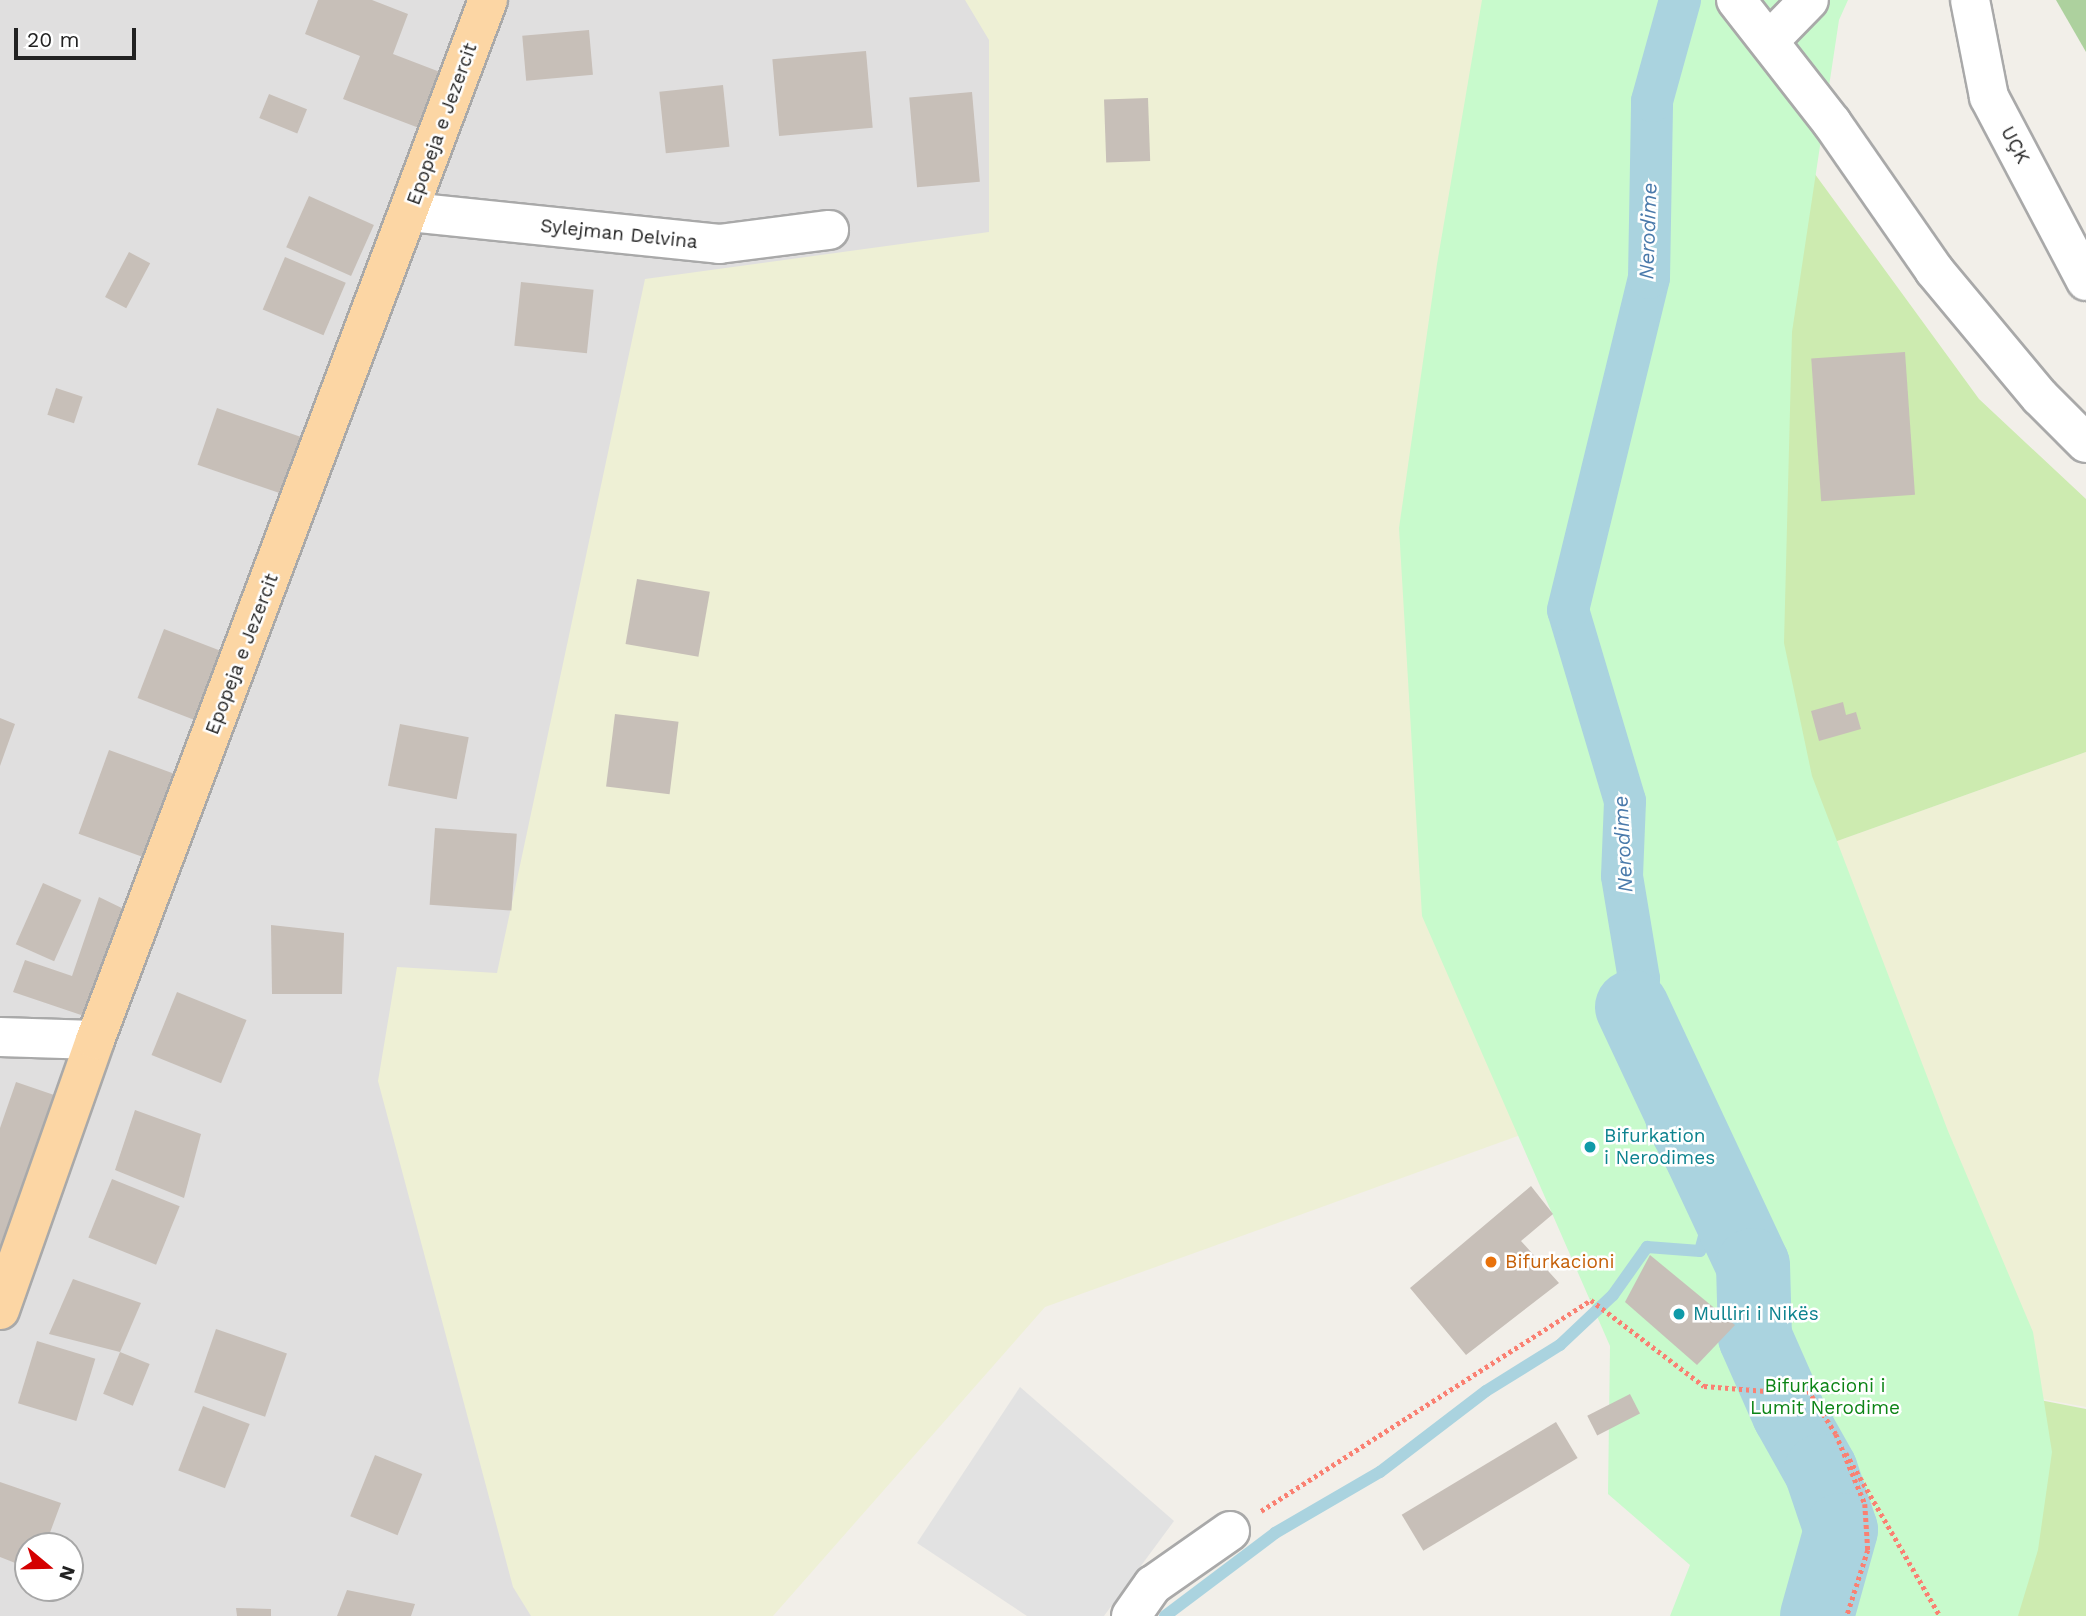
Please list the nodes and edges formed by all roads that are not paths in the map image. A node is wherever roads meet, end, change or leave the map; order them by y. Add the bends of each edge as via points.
1 (488, 0) edge
2 (1736, 0) edge
3 (1809, 0) edge
4 (1970, 0) edge
5 (1769, 41) junction
6 (410, 212) junction
7 (829, 230) dead end
8 (2086, 281) edge
9 (2086, 443) edge
10 (0, 1037) edge
11 (95, 1040) junction
12 (0, 1310) edge
13 (1230, 1531) road end
14 (1131, 1616) edge

1 - 6 main road, Epopeja e Jezercit
2 - 5 street
3 - 5 street
4 - 8 street, UÇK via 1989,97
5 - 9 street via 1934,270 2040,397
6 - 7 street, Sylejman Delvina via 719,244
6 - 11 main road, Epopeja e Jezercit
10 - 11 street
11 - 12 main road, Epopeja e Jezercit
13 - 14 street via 1153,1584

